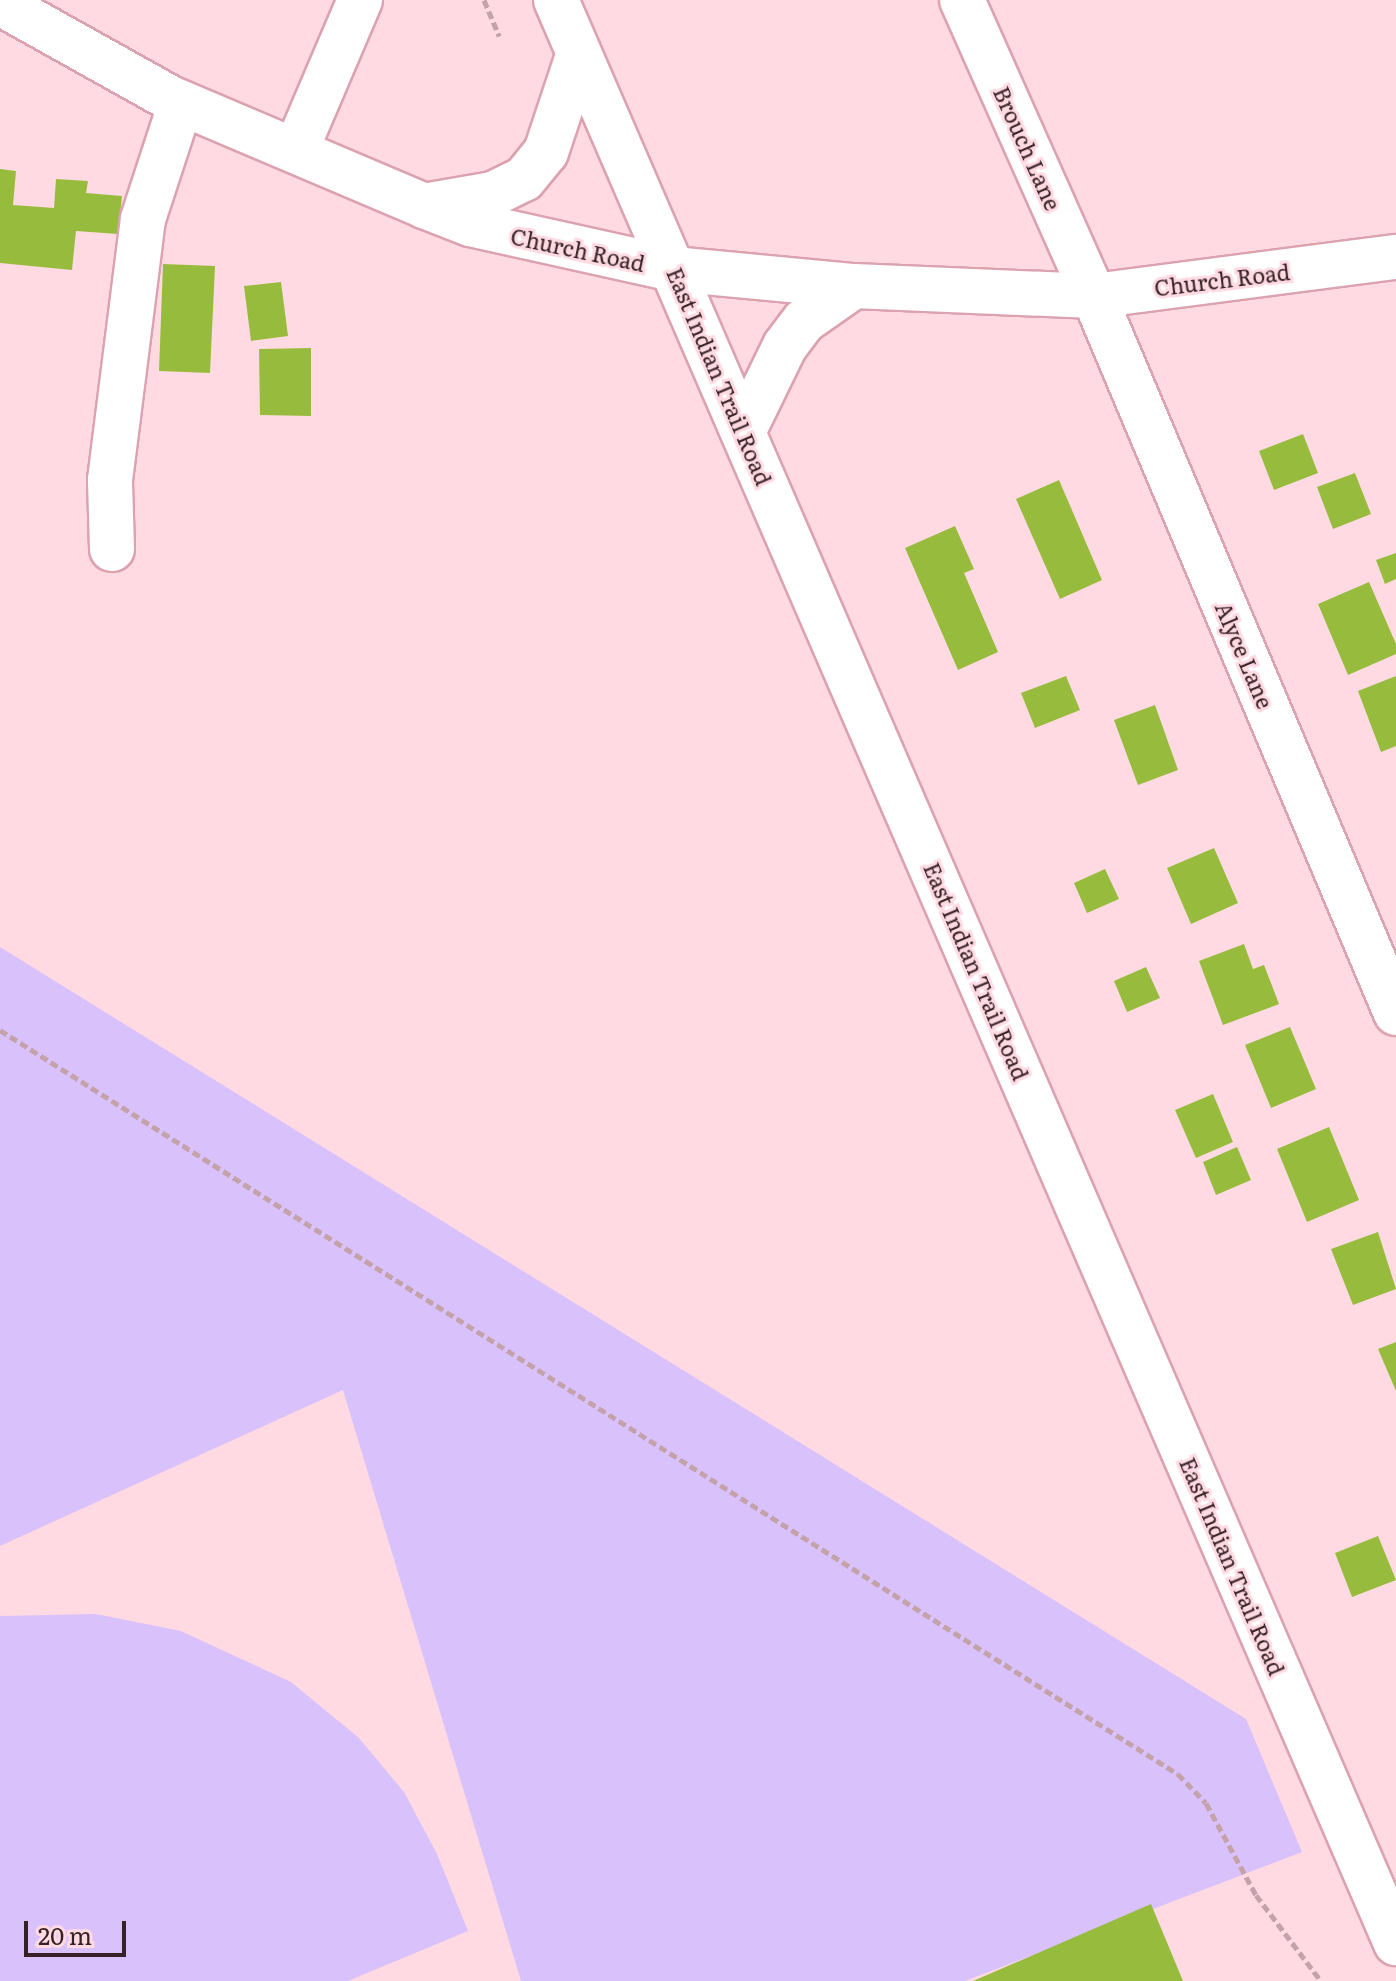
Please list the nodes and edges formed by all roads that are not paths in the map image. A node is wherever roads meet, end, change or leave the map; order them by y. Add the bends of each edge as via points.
1 (360, 0) edge
2 (556, 0) edge
3 (962, 0) edge
4 (0, 3) edge
5 (579, 53) junction
6 (181, 103) junction
7 (296, 150) junction
8 (424, 206) junction
9 (1396, 257) edge
10 (673, 269) junction
11 (854, 286) junction
12 (1094, 296) junction
13 (743, 432) junction
14 (112, 549) dead end
15 (1396, 1013) edge
16 (1396, 1943) edge

1 - 7 street
2 - 5 street, East Indian Trail Road
3 - 12 street, Brouch Lane
4 - 6 street, Church Road
5 - 8 street via 546,152 524,179 493,194
5 - 10 street, East Indian Trail Road
6 - 7 street, Church Road
6 - 14 street via 143,219 110,480
7 - 8 street, Church Road
8 - 10 street, Church Road via 499,232
9 - 12 street, Church Road
10 - 11 street, Church Road
10 - 13 street, East Indian Trail Road
11 - 12 street, Church Road
11 - 13 street via 804,321 785,346
12 - 15 street, Alyce Lane
13 - 16 street, East Indian Trail Road

